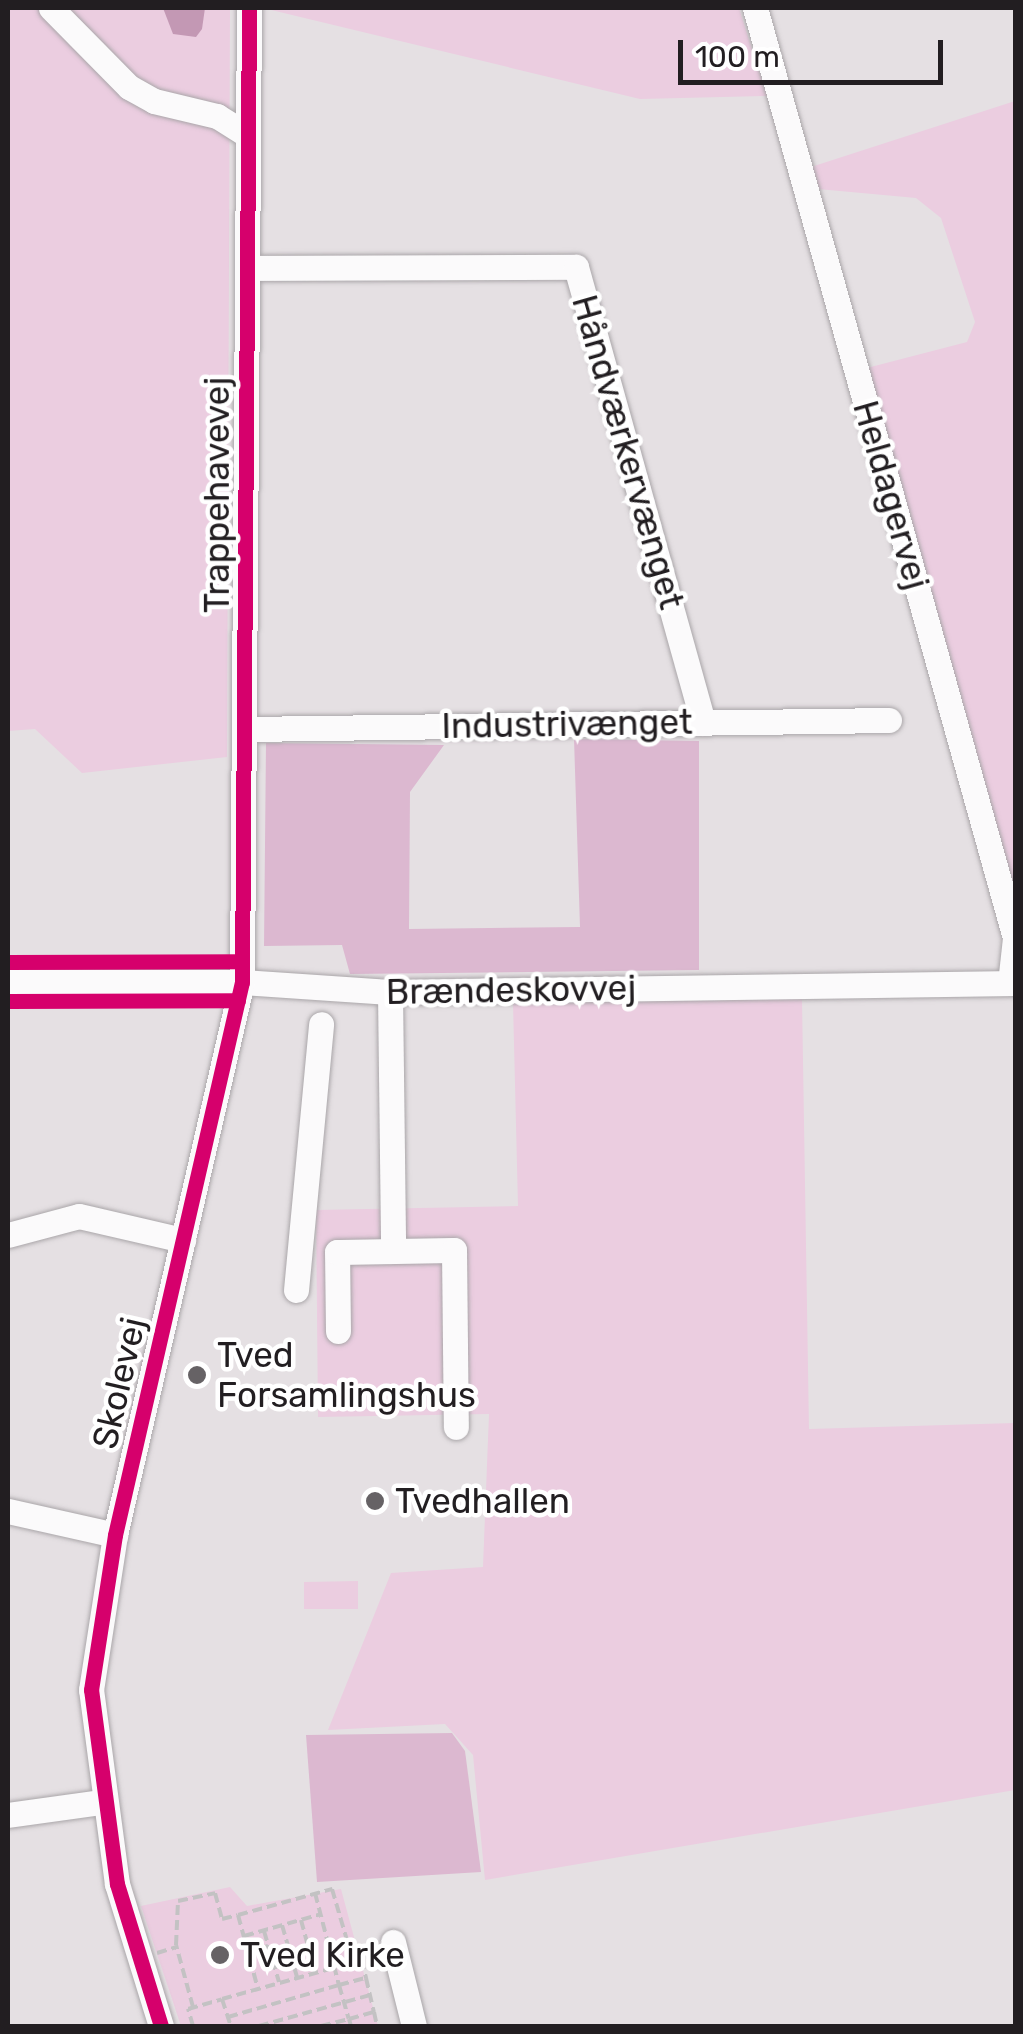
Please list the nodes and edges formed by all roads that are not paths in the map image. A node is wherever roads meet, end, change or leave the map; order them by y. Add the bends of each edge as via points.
1 (52, 8) edge
2 (249, 8) edge
3 (756, 8) edge
4 (248, 135) junction
5 (248, 268) junction
6 (889, 720) dead end
7 (703, 722) junction
8 (246, 728) junction
9 (8, 982) edge
10 (242, 982) junction
11 (1012, 983) edge
12 (390, 992) junction
13 (320, 1024) dead end
14 (8, 1235) edge
15 (183, 1240) junction
16 (393, 1251) junction
17 (296, 1290) dead end
18 (338, 1330) dead end
19 (456, 1426) dead end
20 (8, 1511) edge
21 (115, 1536) junction
22 (102, 1802) junction
23 (8, 1816) edge
24 (394, 1946) road end
25 (160, 2026) edge
26 (414, 2026) edge

1 - 4 street via 130,86 154,101 217,116
2 - 4 street, Trappehavevej
3 - 11 street, Heldagervej via 1015,938
4 - 5 street, Trappehavevej
5 - 7 street, Håndværkervænget via 576,266
5 - 8 street, Trappehavevej
6 - 7 street, Industrivænget
7 - 8 street, Industrivænget
8 - 10 street, Trappehavevej
9 - 10 street, Brændeskovvej
10 - 12 street, Brændeskovvej
10 - 15 street, Skolevej
11 - 12 street, Brændeskovvej
12 - 16 street
13 - 17 street
14 - 15 street via 79,1216
15 - 21 street, Skolevej
16 - 18 street via 337,1252
16 - 19 street via 454,1250
20 - 21 street
21 - 22 street, Skolevej via 92,1690
22 - 23 street
22 - 25 street, Skolevej via 118,1884
24 - 26 street

